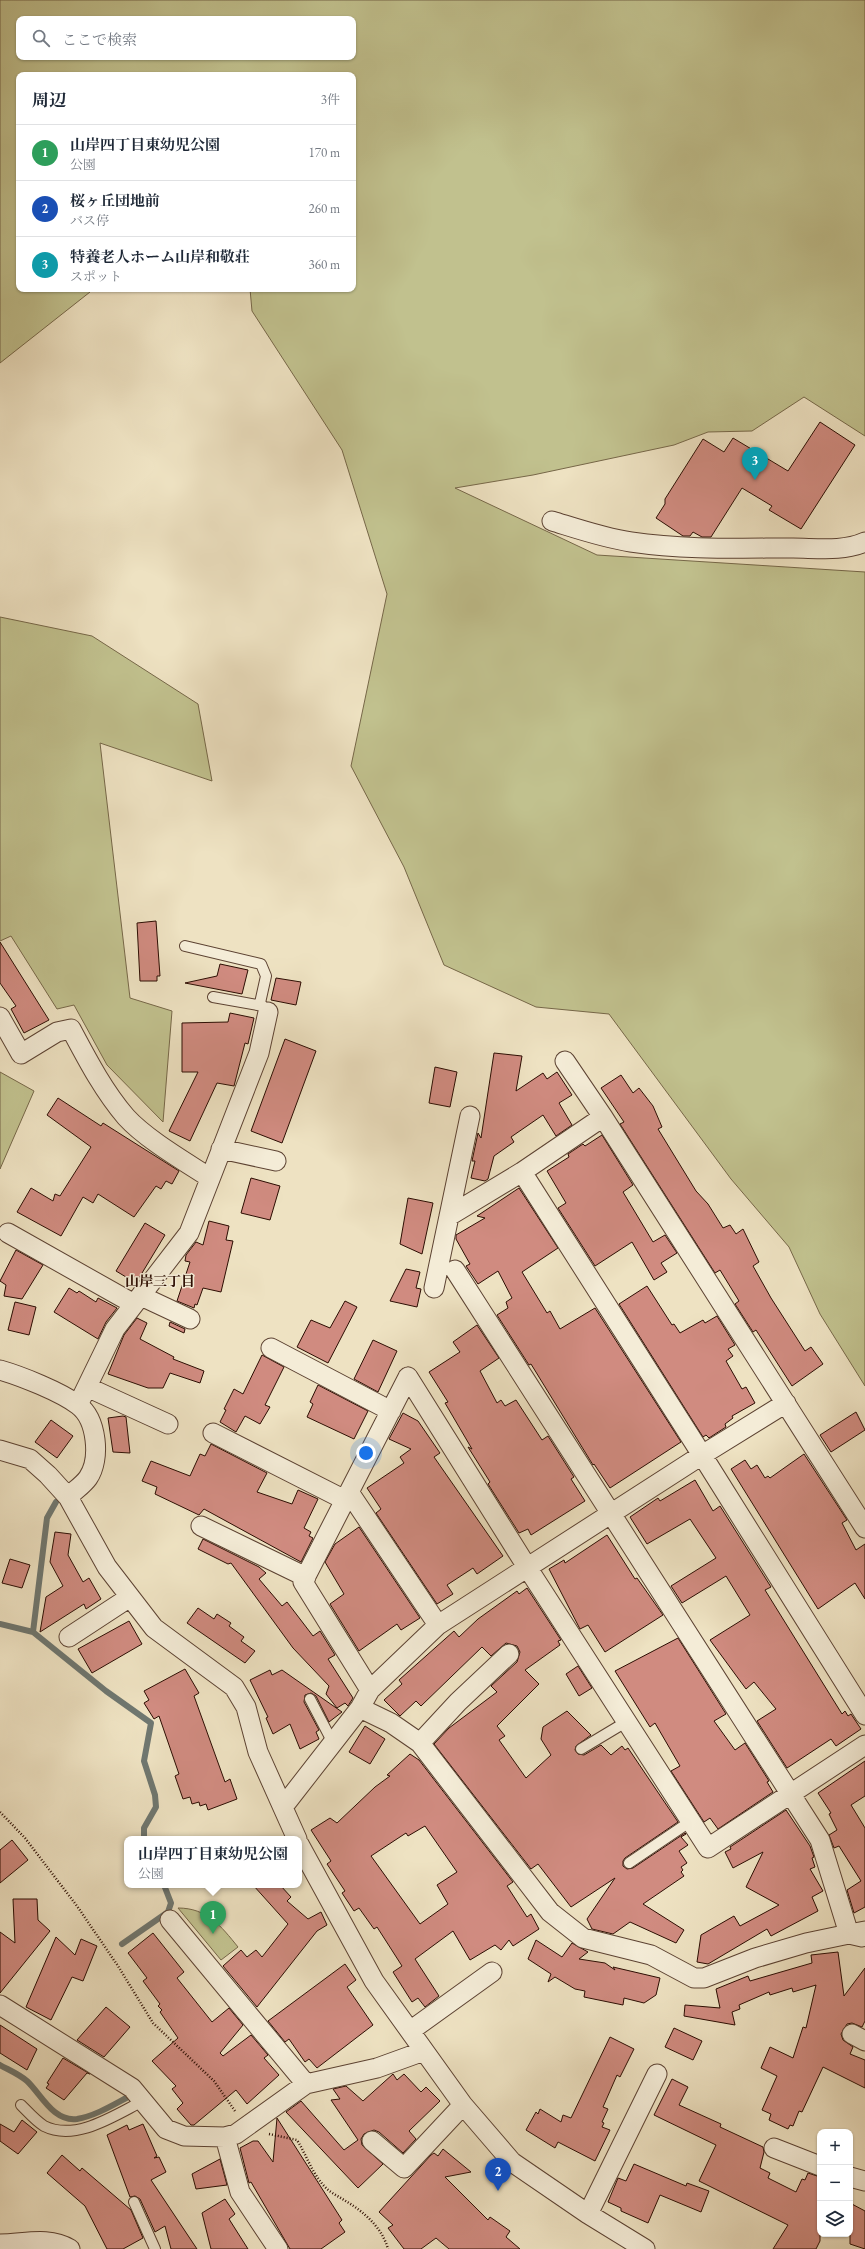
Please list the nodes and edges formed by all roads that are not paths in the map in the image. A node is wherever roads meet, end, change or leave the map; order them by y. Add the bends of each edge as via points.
1 (552, 521) dead end
2 (865, 542) edge
3 (185, 946) dead end
4 (213, 997) dead end
5 (265, 1009) junction
6 (0, 1017) edge
7 (565, 1061) dead end
8 (470, 1116) dead end
9 (603, 1116) junction
10 (221, 1149) junction
11 (276, 1161) dead end
12 (522, 1172) junction
13 (210, 1178) junction
14 (449, 1216) junction
15 (8, 1233) dead end
16 (455, 1270) dead end
17 (434, 1288) dead end
18 (137, 1300) junction
19 (190, 1319) dead end
20 (271, 1348) dead end
21 (0, 1370) edge
22 (87, 1387) junction
23 (786, 1404) junction
24 (78, 1405) junction
25 (391, 1411) junction
26 (168, 1424) dead end
27 (213, 1433) dead end
28 (0, 1450) edge
29 (702, 1455) junction
30 (347, 1496) junction
31 (68, 1497) junction
32 (611, 1514) junction
33 (201, 1526) dead end
34 (865, 1528) edge
35 (527, 1567) junction
36 (306, 1577) junction
37 (130, 1597) junction
38 (438, 1625) junction
39 (70, 1637) dead end
40 (509, 1654) dead end
41 (370, 1690) junction
42 (310, 1699) dead end
43 (360, 1708) junction
44 (865, 1715) edge
45 (626, 1722) junction
46 (333, 1743) junction
47 (420, 1743) junction
48 (865, 1745) edge
49 (581, 1749) dead end
50 (790, 1795) junction
51 (283, 1807) junction
52 (691, 1821) junction
53 (295, 1836) edge
54 (302, 1849) edge
55 (629, 1863) dead end
56 (170, 1920) dead end
57 (860, 1934) edge
58 (492, 1972) dead end
59 (0, 2005) edge
60 (410, 2031) junction
61 (424, 2051) junction
62 (657, 2074) dead end
63 (306, 2084) junction
64 (143, 2101) junction
65 (21, 2105) dead end
66 (463, 2105) junction
67 (225, 2137) junction
68 (372, 2141) dead end
69 (774, 2148) dead end
70 (817, 2165) edge
71 (853, 2178) edge
72 (865, 2181) edge
73 (134, 2202) dead end
74 (588, 2214) junction
75 (0, 2244) edge
76 (70, 2249) edge
77 (155, 2249) edge
78 (278, 2249) edge
79 (645, 2249) edge

1 - 2 street via 596,535 632,542 710,549 821,549 848,547
3 - 5 lane via 261,964 266,976 260,1003
4 - 5 lane
5 - 10 street via 259,1053
6 - 13 street via 21,1054 57,1032 71,1029 94,1073 127,1118 155,1141
7 - 9 street
8 - 14 street
9 - 12 street
9 - 23 street
10 - 11 street
10 - 13 street
12 - 14 street
12 - 29 street
13 - 18 street via 189,1233
14 - 17 street
15 - 18 street
16 - 32 street
18 - 19 street
18 - 22 street via 115,1329
20 - 25 street
21 - 24 street via 28,1380
22 - 24 street
22 - 26 street
23 - 29 street
23 - 34 street
24 - 31 street via 89,1417 93,1430 94,1466 88,1478
25 - 30 street
25 - 35 street via 408,1376
27 - 30 street
28 - 31 street via 30,1460
29 - 32 street
29 - 44 street
30 - 36 street
30 - 38 street
31 - 37 street via 107,1567
32 - 35 street
32 - 50 street
33 - 36 street
35 - 38 street
35 - 45 street
36 - 41 street via 303,1582
37 - 39 street
37 - 51 street via 154,1628 234,1687 246,1707 258,1752
38 - 41 street
40 - 47 street via 458,1702
41 - 43 street
42 - 46 lane
43 - 46 street
43 - 47 street via 390,1723
45 - 49 lane
45 - 52 street
46 - 51 street
47 - 57 street via 550,1912 582,1938 651,1955 694,1978 704,1978 755,1958 799,1945
48 - 50 street
50 - 52 street via 708,1848
50 - 57 street via 820,1840
51 - 53 street
52 - 55 lane
54 - 60 street via 374,1981
56 - 63 street
58 - 60 street
59 - 64 street via 132,2088
60 - 61 street
61 - 63 street via 377,2068
61 - 66 street
62 - 74 street
63 - 67 street via 247,2127
64 - 65 lane via 106,2120 67,2132 43,2126
64 - 67 street via 166,2129 184,2136
66 - 68 street via 404,2168
66 - 74 street via 512,2162
67 - 78 street via 240,2192
69 - 70 street
71 - 72 street
73 - 77 lane
74 - 79 street
75 - 76 street via 39,2241 60,2243

